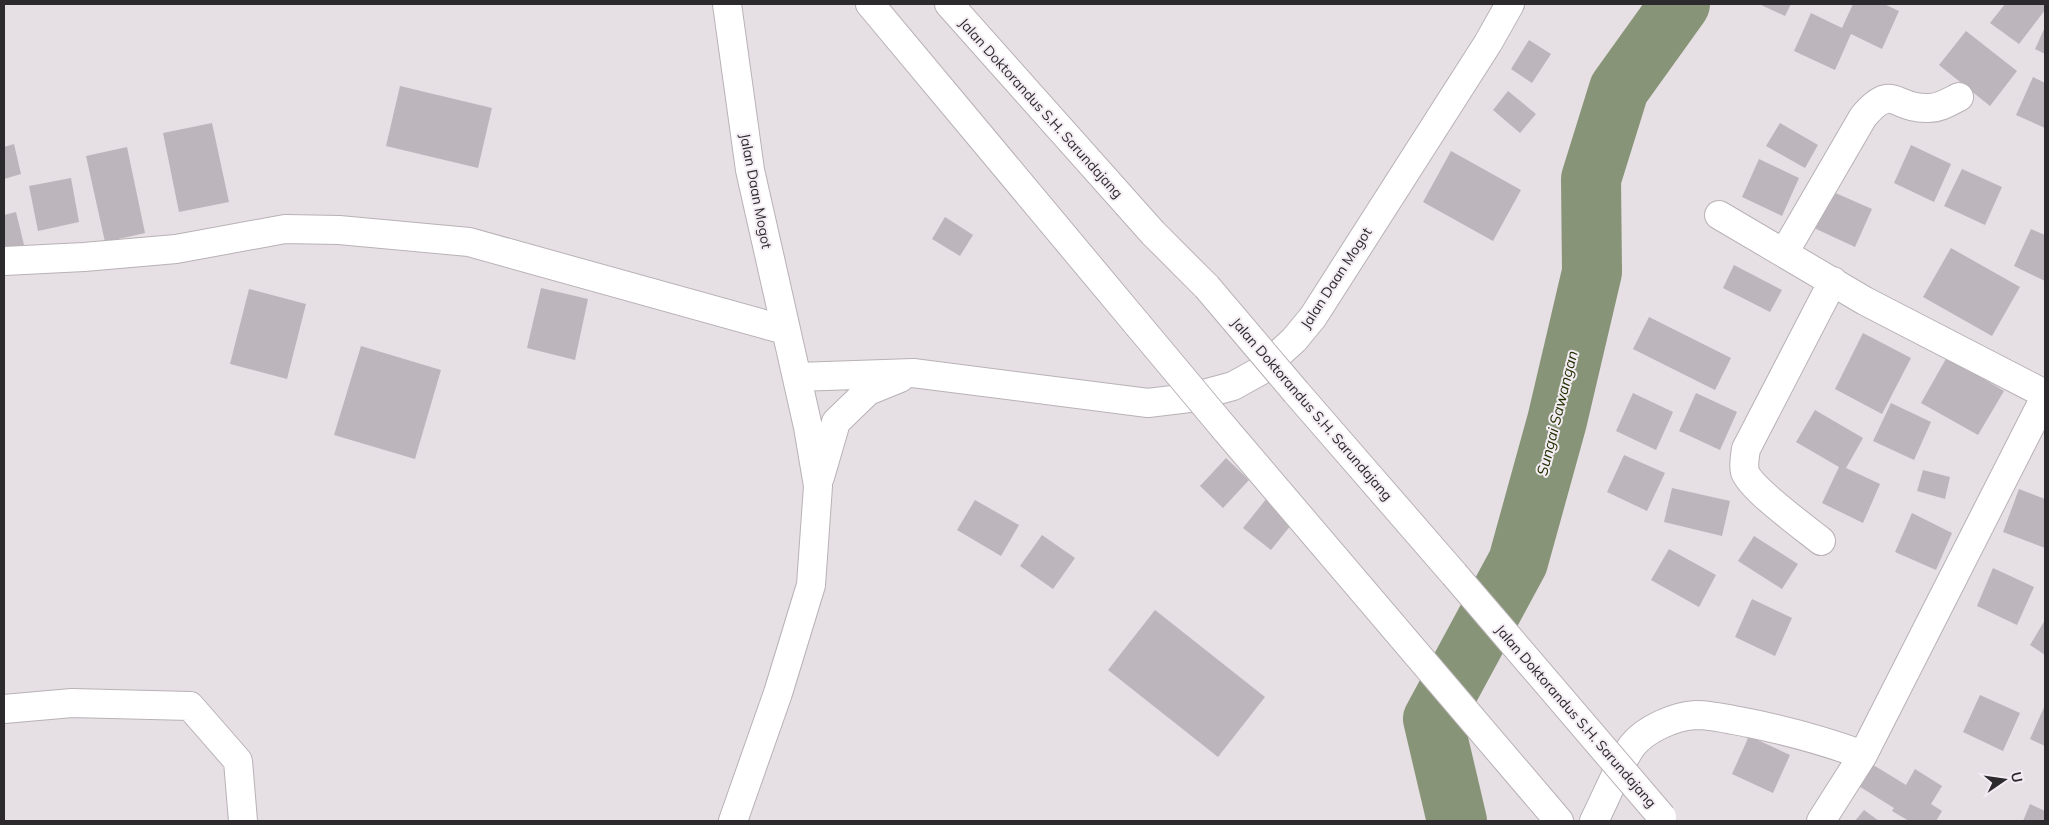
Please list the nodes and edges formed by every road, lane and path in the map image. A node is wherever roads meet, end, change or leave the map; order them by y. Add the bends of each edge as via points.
1 (727, 4) edge
2 (870, 4) edge
3 (949, 4) edge
4 (1510, 4) edge
5 (1959, 97) dead end
6 (1719, 215) dead end
7 (1784, 253) junction
8 (4, 261) edge
9 (1833, 281) junction
10 (785, 330) junction
11 (913, 374) junction
12 (798, 377) junction
13 (2045, 395) edge
14 (818, 486) junction
15 (1821, 541) dead end
16 (4, 709) edge
17 (1863, 755) junction
18 (1664, 819) edge
19 (244, 821) edge
20 (733, 821) edge
21 (1559, 821) edge
22 (1594, 821) edge
23 (1821, 821) edge

1 - 10 main road, Jalan Daan Mogot via 750,170
2 - 21 main road, bridge
3 - 18 main road, Jalan Doktorandus S.H. Sarundajang, bridge via 1153,234 1207,287
4 - 11 main road, Jalan Daan Mogot via 1313,317 1294,340 1260,371 1233,386 1189,398 1148,403
5 - 7 main road via 1930,108 1914,107 1889,98 1875,102 1863,117
6 - 7 main road
7 - 9 main road
8 - 10 main road via 176,249 285,229 469,242
9 - 13 main road
9 - 15 main road via 1746,449 1744,461 1745,473 1756,486
10 - 12 main road, Jalan Daan Mogot
11 - 12 main road, Jalan Daan Mogot
11 - 14 main road via 868,391 836,422
12 - 14 main road, Jalan Daan Mogot
13 - 17 main road
14 - 20 main road via 811,585 778,693
16 - 19 main road via 72,703 190,706 238,761
17 - 22 main road via 1790,732 1694,715 1645,733 1632,746
17 - 23 main road

